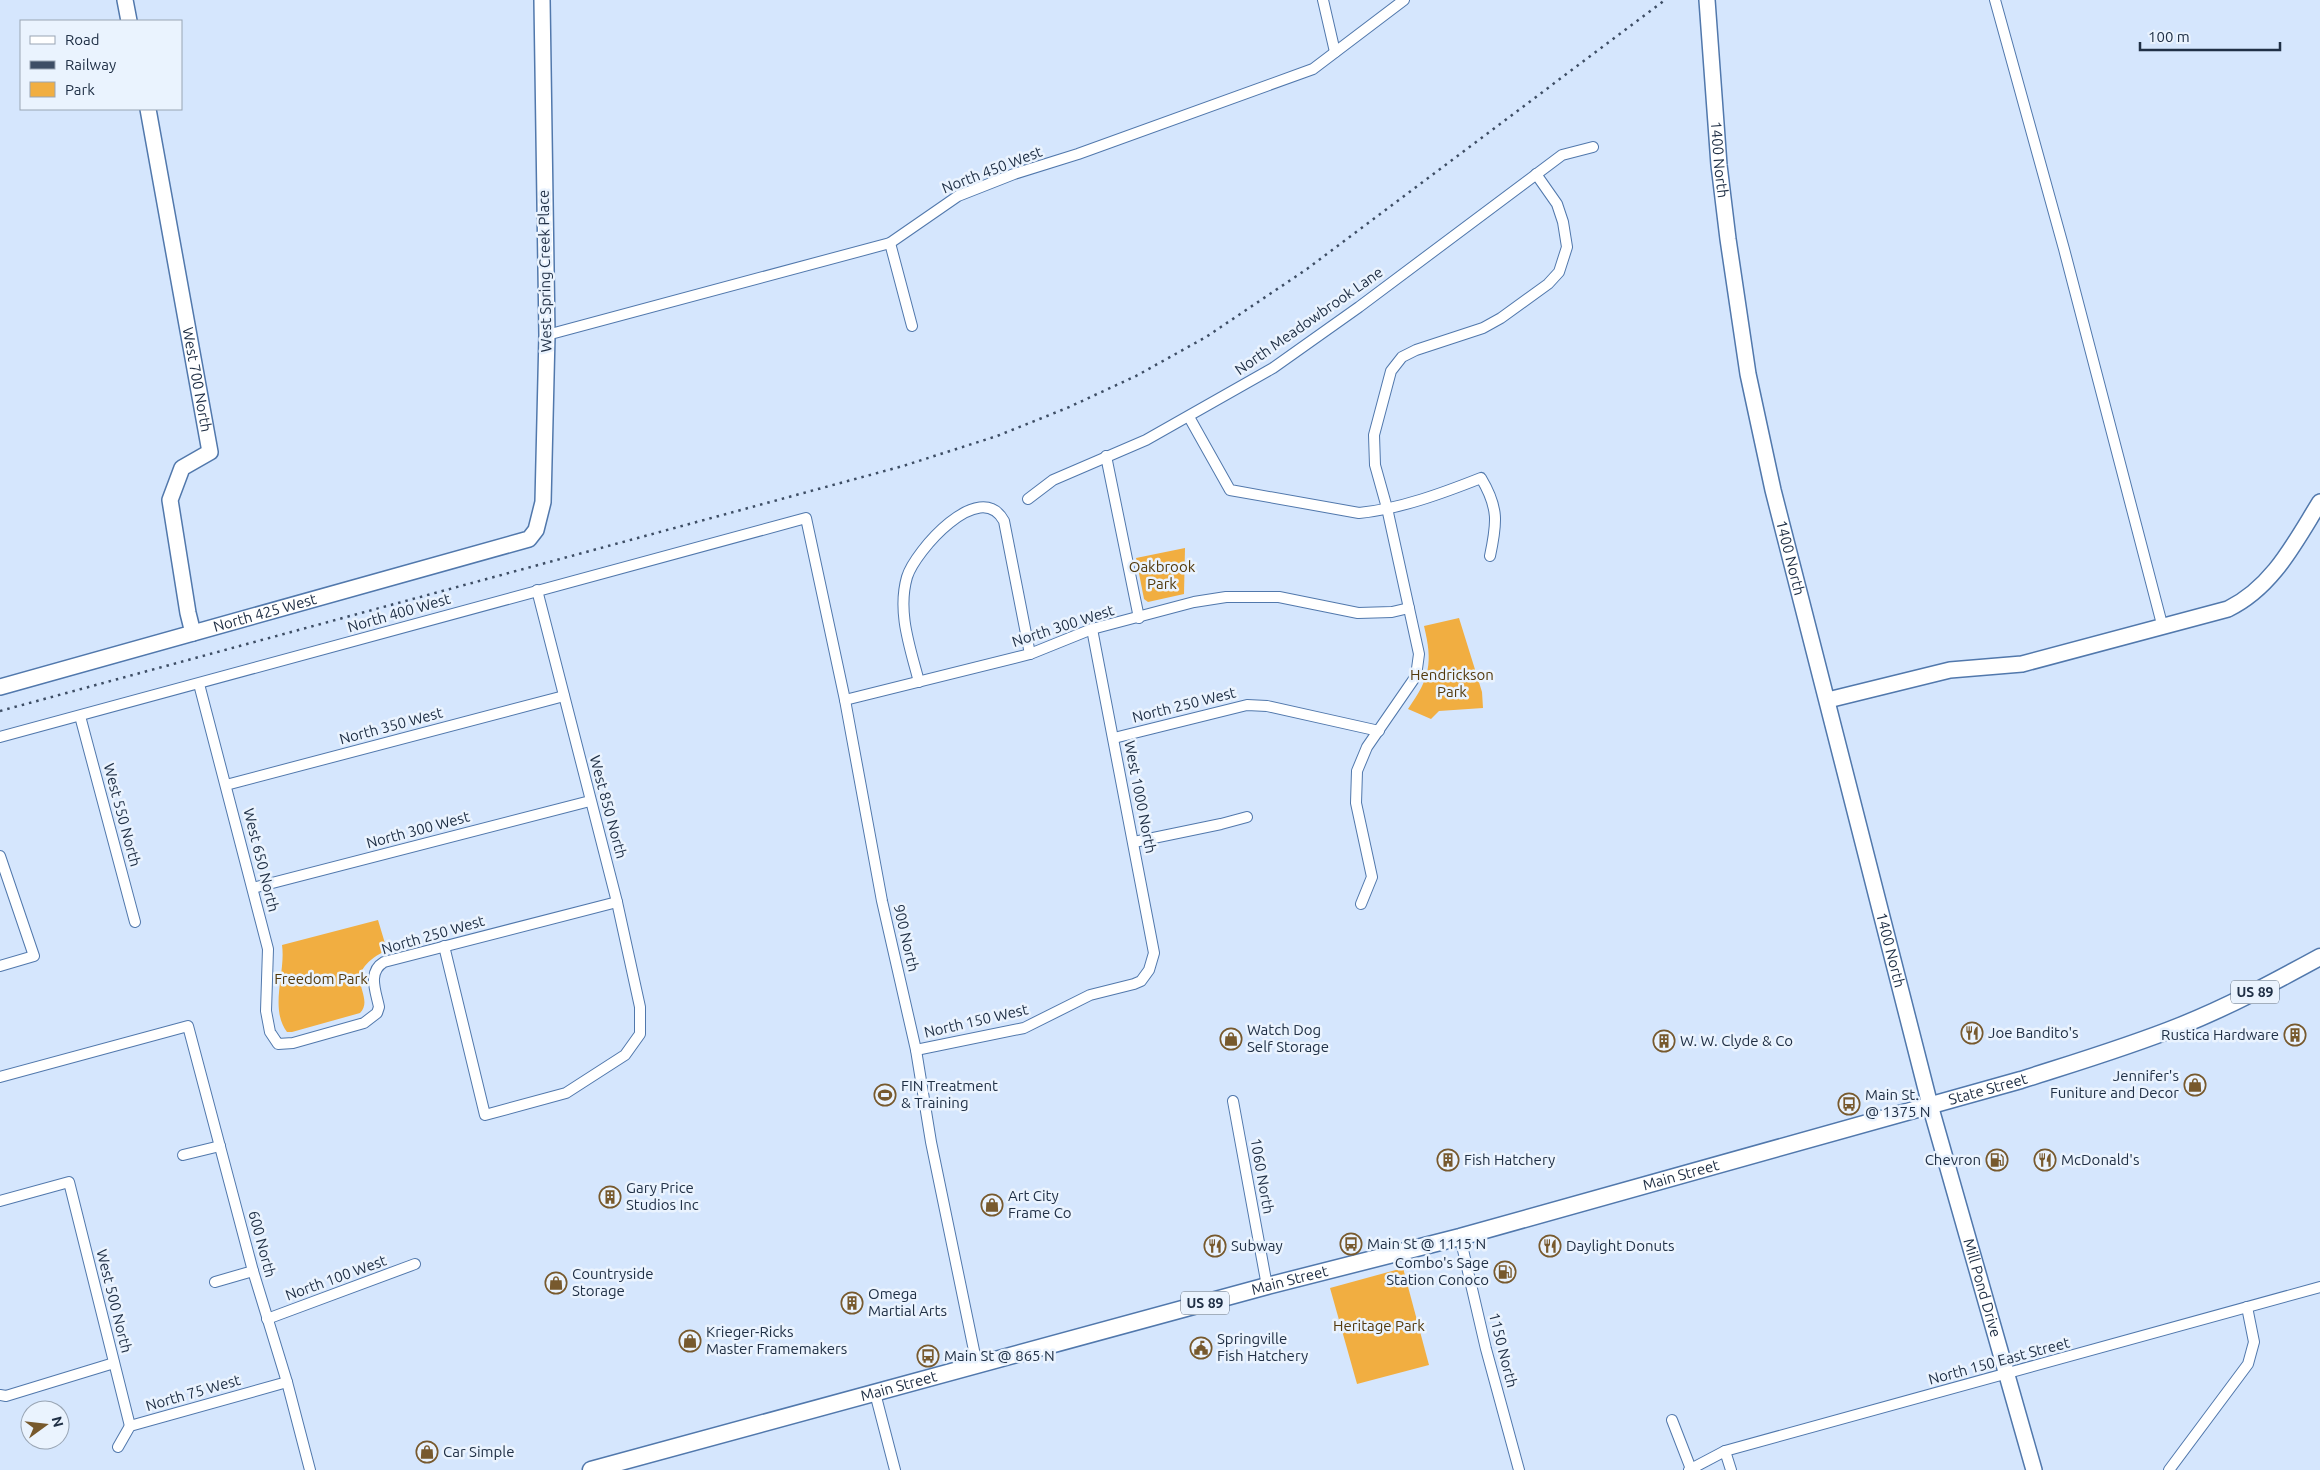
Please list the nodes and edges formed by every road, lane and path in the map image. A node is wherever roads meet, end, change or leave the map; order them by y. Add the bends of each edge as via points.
1 (124, 0) edge
2 (542, 0) edge
3 (1323, 0) edge
4 (1404, 0) edge
5 (1995, 0) edge
6 (1707, 1) edge
7 (129, 20) edge
8 (1335, 52) junction
9 (148, 110) edge
10 (1593, 147) dead end
11 (1536, 174) junction
12 (890, 243) junction
13 (912, 326) dead end
14 (547, 335) junction
15 (1189, 417) junction
16 (1106, 456) junction
17 (1028, 499) dead end
18 (2320, 502) edge
19 (1387, 508) junction
20 (806, 518) joint
21 (529, 539) joint
22 (1490, 556) dead end
23 (537, 590) junction
24 (1410, 608) junction
25 (1138, 618) junction
26 (2163, 628) junction
27 (1092, 629) junction
28 (193, 633) junction
29 (1030, 654) junction
30 (919, 682) junction
31 (199, 684) junction
32 (0, 687) edge
33 (564, 696) junction
34 (845, 700) junction
35 (1828, 700) junction
36 (80, 716) junction
37 (1379, 731) junction
38 (0, 737) edge
39 (1114, 738) junction
40 (226, 785) junction
41 (590, 801) junction
42 (1247, 816) dead end
43 (1134, 842) junction
44 (0, 856) edge
45 (3, 879) edge
46 (253, 888) junction
47 (617, 902) junction
48 (1361, 904) dead end
49 (135, 922) dead end
50 (444, 946) junction
51 (2320, 957) edge
52 (0, 966) edge
53 (1149, 970) joint
54 (278, 1044) joint
55 (916, 1050) junction
56 (0, 1077) edge
57 (1233, 1101) dead end
58 (1930, 1105) junction
59 (220, 1146) junction
60 (184, 1155) dead end
61 (0, 1201) edge
62 (1460, 1237) junction
63 (415, 1264) dead end
64 (254, 1271) junction
65 (215, 1282) dead end
66 (1268, 1286) junction
67 (2320, 1287) edge
68 (2247, 1307) junction
69 (267, 1319) junction
70 (114, 1363) junction
71 (976, 1365) junction
72 (2008, 1375) junction
73 (287, 1382) junction
74 (875, 1393) junction
75 (0, 1395) edge
76 (1672, 1420) dead end
77 (130, 1426) junction
78 (118, 1447) dead end
79 (1725, 1452) junction
80 (310, 1470) edge
81 (591, 1470) edge
82 (895, 1470) edge
83 (1519, 1470) edge
84 (1690, 1470) edge
85 (1730, 1470) edge
86 (2034, 1470) edge
87 (2169, 1470) edge

1 - 7 street
2 - 14 street, West Spring Creek Place
3 - 8 street
4 - 8 street, North 450 West
5 - 26 street via 2064,248
6 - 35 street, 1400 North via 1721,181 1748,374 1773,490
8 - 12 street, North 450 West via 1313,69 958,196
9 - 28 street, West 700 North via 210,452 182,468 170,500
10 - 11 street, North Meadowbrook Lane via 1562,155
11 - 15 street, North Meadowbrook Lane via 1290,356
11 - 19 street via 1557,204 1567,247 1565,259 1548,284 1502,318 1483,328 1416,350 1395,364 1374,435 1375,465
12 - 13 street
12 - 14 street, North 450 West
14 - 21 street, West Spring Creek Place via 543,502 536,530
15 - 16 street, North Meadowbrook Lane via 1146,440
15 - 19 street via 1230,490 1359,513
16 - 17 street, North Meadowbrook Lane via 1053,480
16 - 25 street
18 - 26 street via 2270,578 2245,601
19 - 22 street via 1481,478 1489,492 1497,524
19 - 24 street
20 - 23 street, North 400 West
20 - 34 street, 900 North
21 - 28 street, North 425 West
23 - 31 street, North 400 West
23 - 33 street, West 850 North
24 - 25 street, North 300 West via 1358,613 1279,597 1249,595 1194,602
24 - 37 street via 1419,654 1416,676
25 - 27 street, North 300 West
26 - 35 street via 2022,664 1931,674
27 - 29 street, North 300 West
27 - 39 street, West 1000 North
28 - 32 street, North 425 West
29 - 30 street, North 300 West
29 - 30 street via 1004,521 996,512 978,508 958,515 916,558 907,576 904,621
30 - 34 street, North 300 West
31 - 36 street, North 400 West
31 - 40 street, West 650 North
33 - 40 street, North 350 West
33 - 41 street, West 850 North
34 - 55 street, 900 North via 882,901
35 - 58 street, 1400 North
36 - 38 street, North 400 West
36 - 49 street, West 550 North
37 - 39 street, North 250 West via 1267,706 1247,705
37 - 48 street via 1367,747 1357,771 1356,803 1372,877
39 - 43 street, West 1000 North
40 - 46 street, West 650 North
41 - 46 street, North 300 West
41 - 47 street, West 850 North
42 - 43 street
43 - 53 street, West 1000 North via 1154,953
44 - 45 street
45 - 52 street via 34,956
46 - 54 street, West 650 North via 268,949 266,1011 270,1032
47 - 50 street, North 250 West
47 - 50 street, West 850 North via 640,1008 640,1034 625,1055 566,1093 485,1115
50 - 54 street, North 250 West via 378,966 373,978 379,1008 364,1023 293,1043
51 - 58 main road, State Street / US 89 via 2180,1026 2107,1053
53 - 55 street, North 150 West via 1134,984 1090,995 1033,1025
55 - 71 street, 900 North
56 - 59 street, 600 North via 188,1026
57 - 66 street, 1060 North
58 - 62 main road, Main Street / US 89
58 - 72 street, Mill Pond Drive
59 - 60 street
59 - 64 street, 600 North
61 - 70 street, West 500 North via 69,1182
62 - 66 main road, Main Street / US 89
62 - 83 street, 1150 North
63 - 69 street, North 100 West
64 - 65 street
64 - 69 street, 600 North
66 - 71 main road, Main Street / US 89
67 - 68 street, North 150 East Street
68 - 72 street, North 150 East Street
68 - 87 street via 2254,1342 2248,1364
69 - 73 street, 600 North
70 - 75 street via 6,1396
70 - 77 street, West 500 North
71 - 74 main road, Main Street / US 89
72 - 79 street, North 150 East Street
72 - 86 street, Mill Pond Drive
73 - 77 street, North 75 West
73 - 80 street, 600 North
74 - 81 main road, Main Street / US 89
74 - 82 street
76 - 84 street
77 - 78 street, North 75 West
79 - 84 street, North 150 East Street
79 - 85 street

